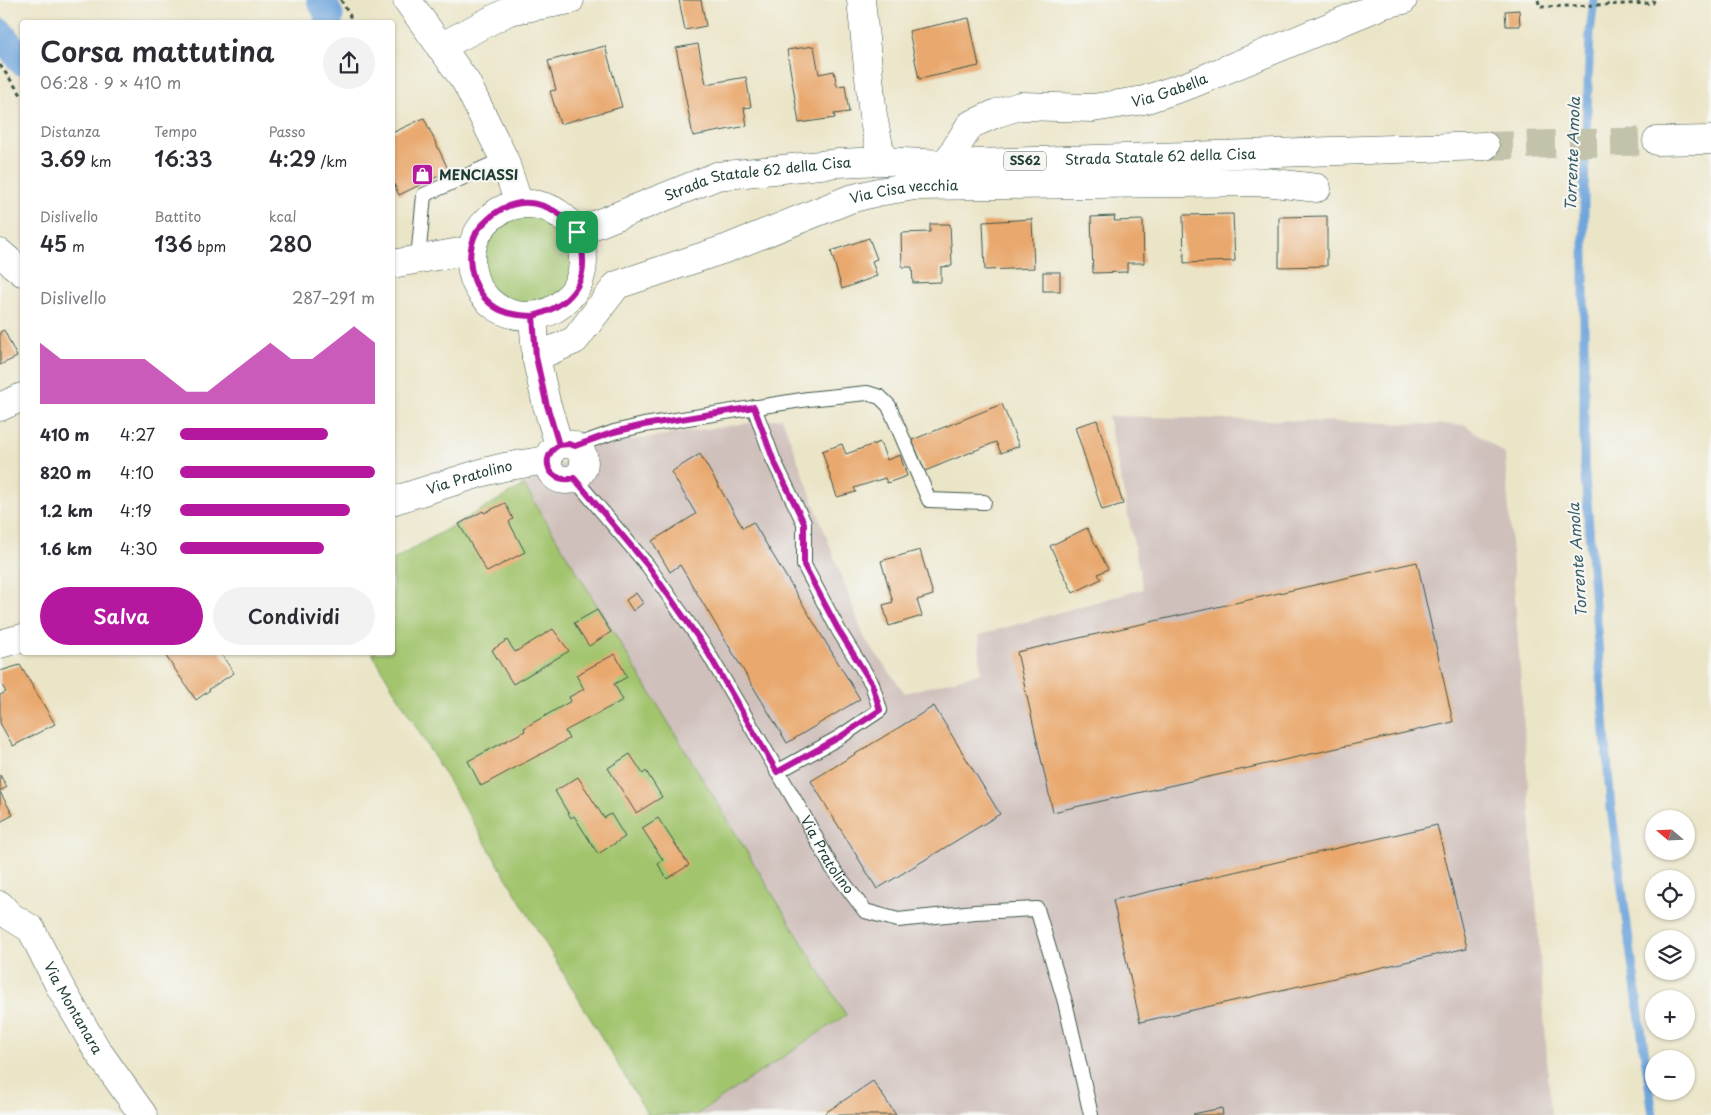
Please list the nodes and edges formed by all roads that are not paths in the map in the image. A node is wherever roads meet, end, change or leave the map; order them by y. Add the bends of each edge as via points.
1 (407, 0) edge
2 (570, 0) edge
3 (861, 0) edge
4 (1403, 0) edge
5 (440, 47) junction
6 (1711, 140) edge
7 (1657, 141) tunnel mouth
8 (1485, 146) tunnel mouth
9 (504, 159) junction
10 (882, 161) junction
11 (946, 164) junction
12 (1317, 188) dead end
13 (519, 204) junction
14 (577, 232) junction
15 (471, 250) junction
16 (0, 253) edge
17 (405, 261) edge
18 (20, 270) edge
19 (533, 316) junction
20 (536, 357) junction
21 (20, 398) edge
22 (0, 407) edge
23 (754, 407) junction
24 (560, 450) junction
25 (574, 478) joint
26 (395, 500) edge
27 (984, 502) dead end
28 (20, 639) edge
29 (0, 644) edge
30 (777, 772) junction
31 (0, 905) edge
32 (143, 1115) edge
33 (1091, 1115) edge

1 - 5 street
2 - 5 street via 510,11
3 - 10 street via 873,116
4 - 11 street, Via Gabella via 1384,4 1189,85 1144,100 1093,108 1020,106 997,113 970,125
5 - 9 street via 466,82
6 - 7 street
8 - 11 street, Strada Statale 62 della Cisa / SS62
9 - 13 street
9 - 17 lane via 424,195
10 - 11 street, Strada Statale 62 della Cisa / SS62
10 - 14 street, Strada Statale 62 della Cisa / SS62 via 718,176
12 - 20 street, Via Cisa vecchia via 1266,182 925,186 850,198 728,248 617,285 575,340
13 - 14 street via 532,203 552,209 569,221
13 - 15 street via 502,209 487,219 476,233
14 - 19 street via 584,263 577,286 562,304
15 - 17 street
15 - 19 street via 470,268 486,299 516,316
16 - 18 street
19 - 20 street
20 - 24 street
21 - 22 street
23 - 24 lane via 644,425
23 - 27 lane via 867,393 880,397 888,406 929,500
23 - 30 lane via 773,459 804,523 804,565 872,684 880,710 840,737
24 - 25 street via 583,456 584,462
24 - 26 street, Via Pratolino
25 - 30 lane, Via Pratolino via 648,566 704,646
28 - 29 street
30 - 33 lane, Via Pratolino via 831,866 865,911 898,920 1037,909 1065,1002
31 - 32 street, Via Montanara via 10,916 31,929 58,985 97,1050

